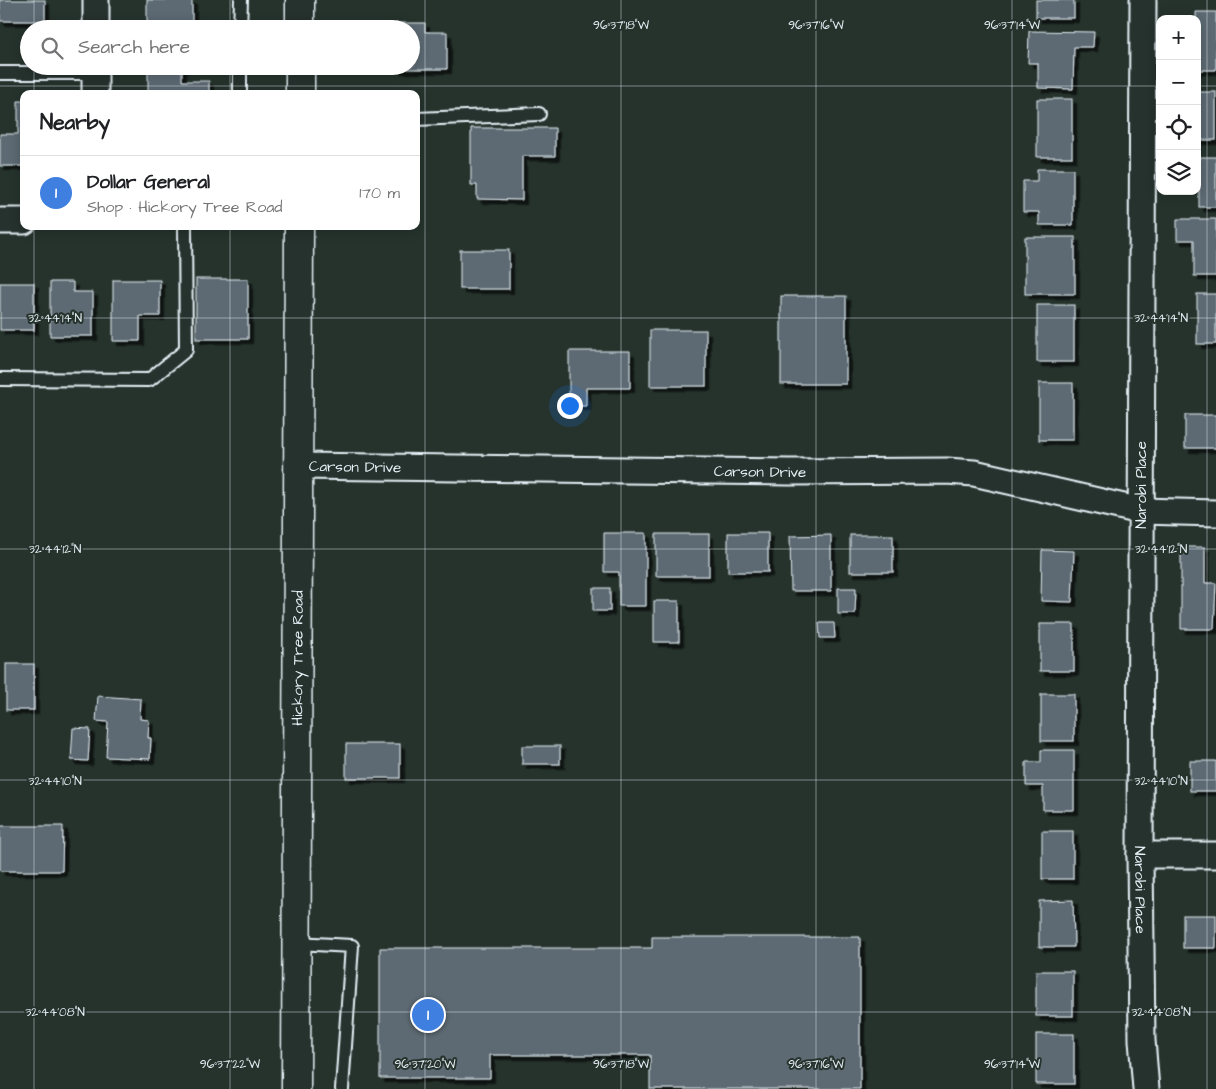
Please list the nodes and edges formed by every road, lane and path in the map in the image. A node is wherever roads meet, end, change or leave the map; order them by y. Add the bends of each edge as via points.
1 (96, 0) edge
2 (241, 0) edge
3 (300, 0) edge
4 (1143, 0) edge
5 (96, 20) edge
6 (240, 20) edge
7 (300, 20) edge
8 (0, 73) edge
9 (20, 74) edge
10 (38, 75) edge
11 (240, 75) edge
12 (300, 75) edge
13 (95, 78) edge
14 (240, 90) edge
15 (300, 90) edge
16 (538, 114) dead end
17 (420, 119) edge
18 (0, 221) edge
19 (20, 221) edge
20 (185, 230) edge
21 (299, 230) edge
22 (0, 379) edge
23 (299, 466) junction
24 (1141, 511) junction
25 (1216, 513) edge
26 (1140, 855) junction
27 (1216, 855) edge
28 (296, 943) junction
29 (296, 1089) edge
30 (342, 1089) edge
31 (1146, 1089) edge

1 - 5 street
2 - 6 lane
3 - 7 street
4 - 24 street, Narobi Place
8 - 9 lane
10 - 13 lane
11 - 14 lane
12 - 15 street
16 - 17 lane
18 - 19 street
20 - 22 lane via 186,350 149,380
21 - 23 street, Hickory Tree Road
23 - 24 street, Carson Drive via 946,471 974,473
23 - 28 street, Hickory Tree Road
24 - 25 street, Carson Drive
24 - 26 street, Narobi Place
26 - 27 street
26 - 31 street, Narobi Place via 1142,1040
28 - 29 street, Hickory Tree Road
28 - 30 lane via 352,946

